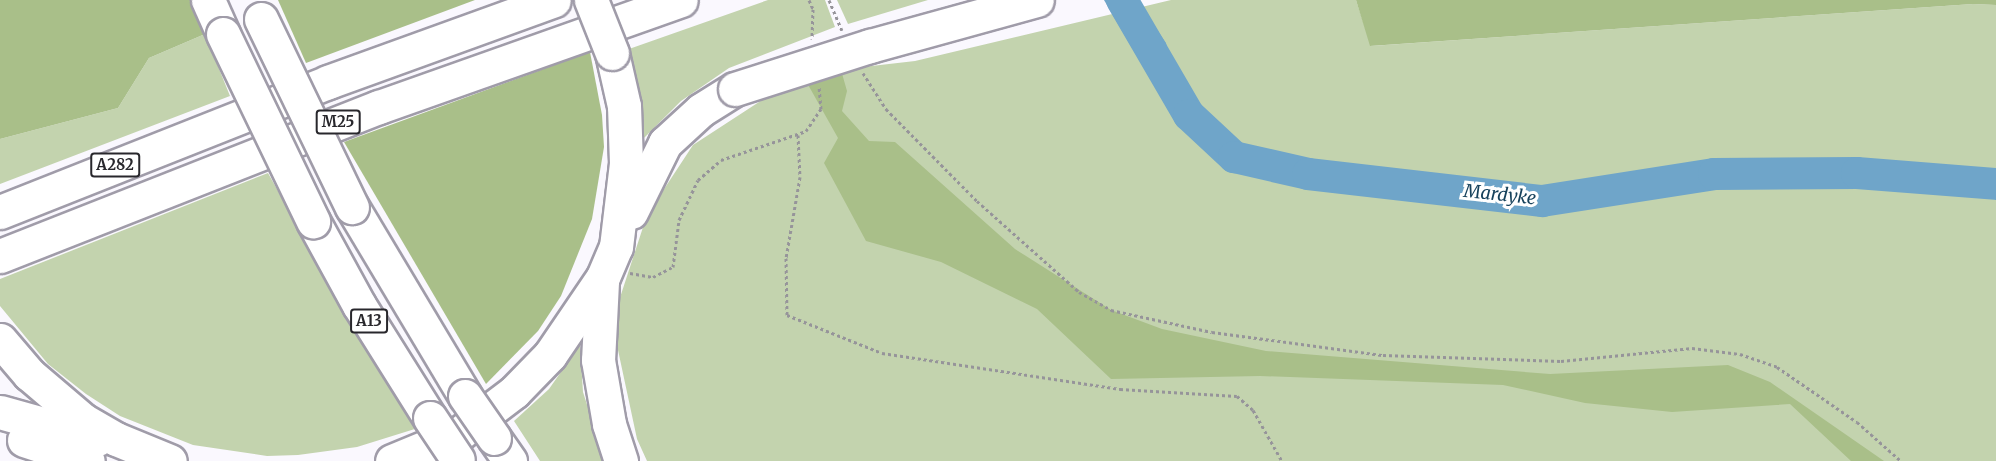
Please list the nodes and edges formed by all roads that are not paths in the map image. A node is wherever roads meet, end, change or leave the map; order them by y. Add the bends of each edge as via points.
1 (208, 0) edge
2 (554, 0) edge
3 (591, 0) edge
4 (681, 0) edge
5 (1037, 0) edge
6 (257, 9) edge
7 (0, 212) edge
8 (0, 256) edge
9 (609, 263) junction
10 (0, 340) edge
11 (0, 412) edge
12 (0, 435) edge
13 (502, 450) edge
14 (159, 457) edge
15 (458, 460) edge
16 (88, 461) edge
17 (392, 461) edge
18 (621, 461) edge

1 - 15 highway, A13, bridge via 313,221 359,305
2 - 7 highway, A282 via 339,78
3 - 9 highway, bridge via 612,53 626,133 624,186
4 - 8 highway, M25 via 379,107
5 - 9 highway, bridge via 870,46 735,89 700,110 665,143
6 - 13 highway, A13, bridge via 352,207 465,396
9 - 17 highway via 550,355 514,392 460,434
9 - 18 highway via 598,360 609,424
10 - 14 highway via 29,374 83,420
11 - 14 highway
12 - 16 highway

